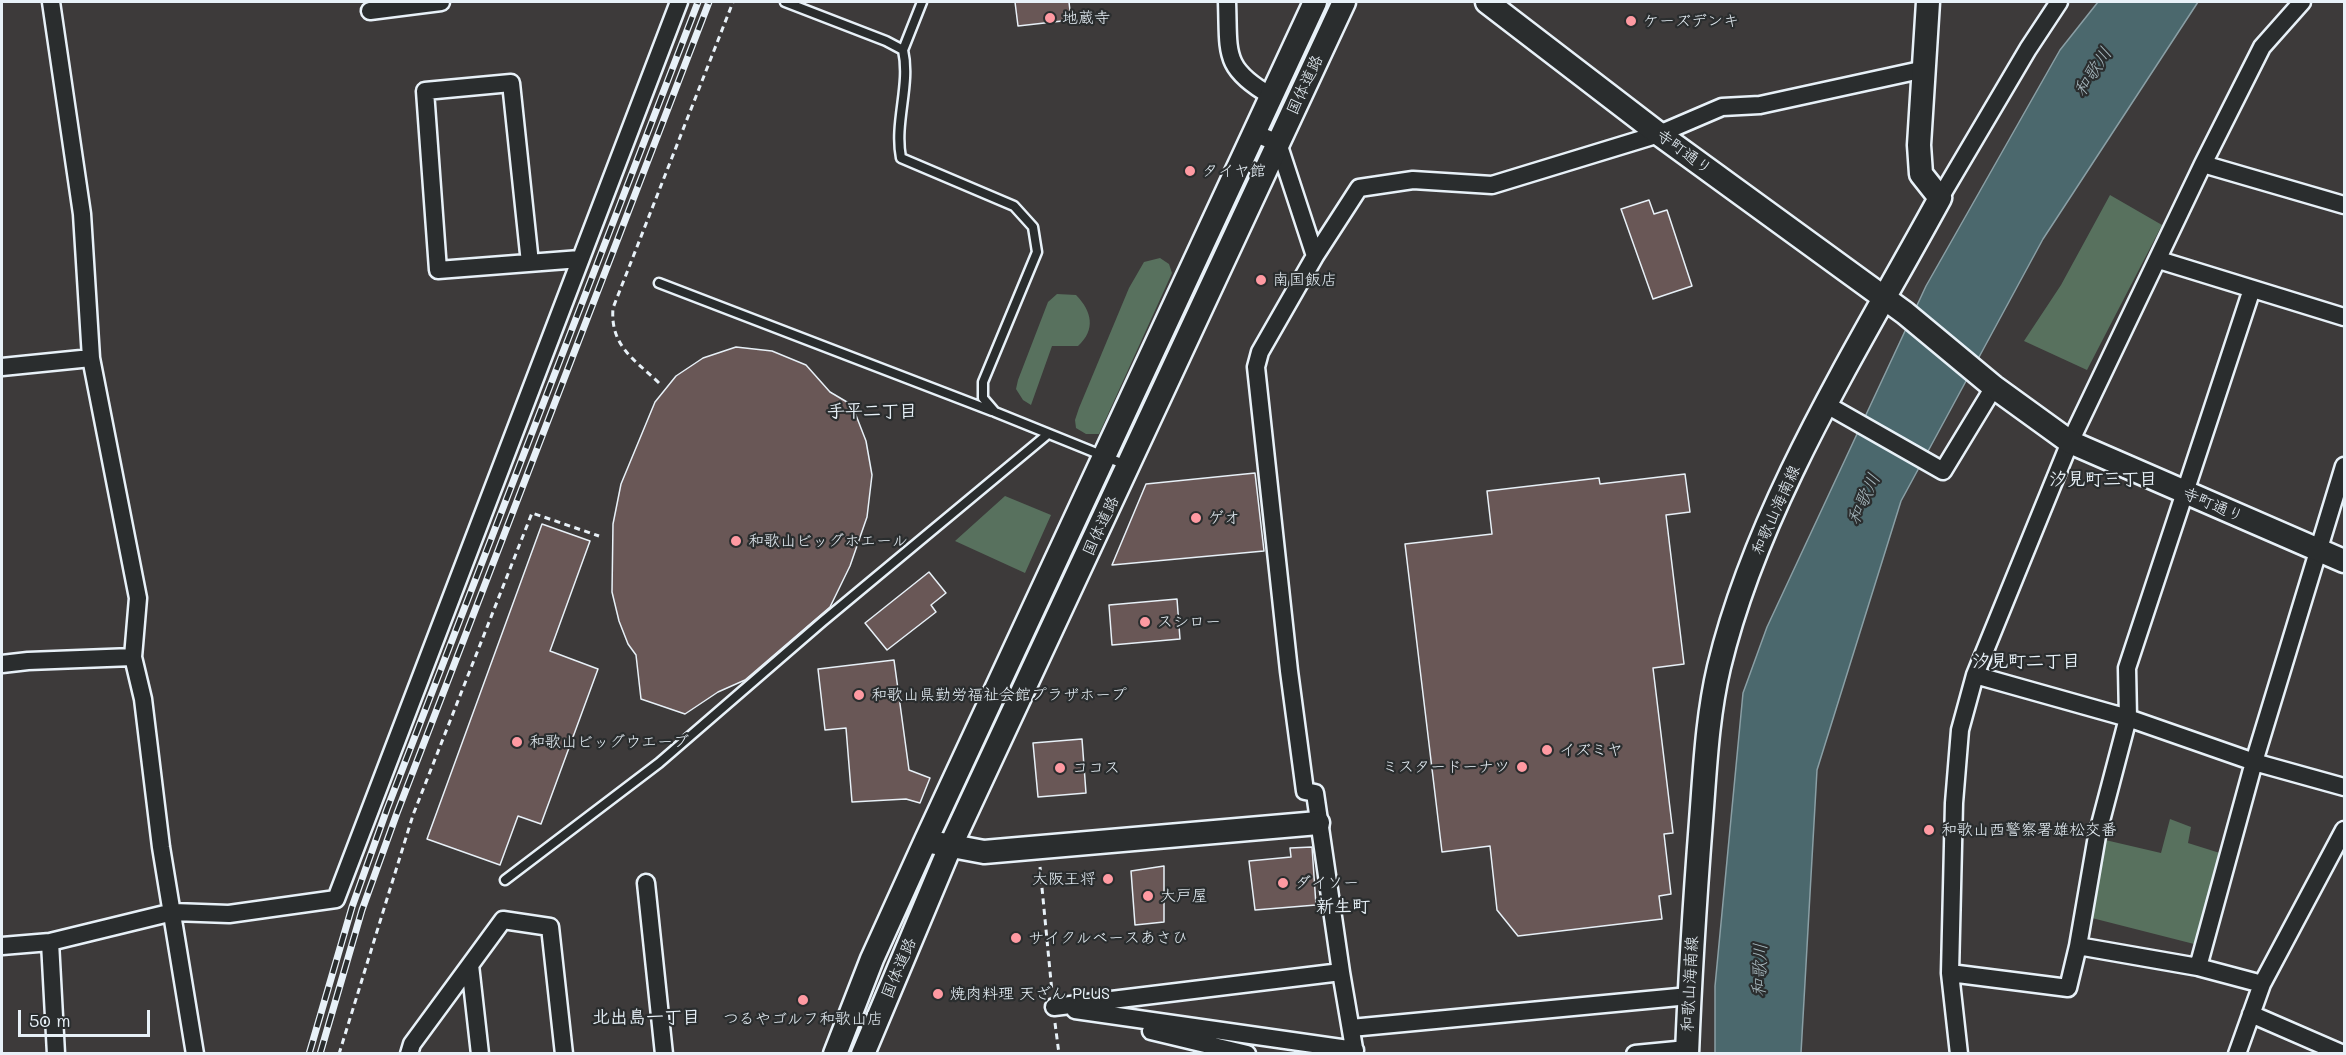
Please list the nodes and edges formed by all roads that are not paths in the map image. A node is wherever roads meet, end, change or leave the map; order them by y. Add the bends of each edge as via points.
1 (51, 2) edge
2 (441, 2) edge
3 (679, 2) edge
4 (786, 2) edge
5 (922, 2) edge
6 (1227, 2) edge
7 (1315, 2) edge
8 (1344, 2) edge
9 (1487, 2) edge
10 (1929, 2) edge
11 (2059, 2) edge
12 (2302, 2) edge
13 (370, 11) dead end
14 (903, 50) junction
15 (1925, 69) junction
16 (1271, 96) junction
17 (1254, 133) junction
18 (1659, 134) junction
19 (1278, 143) junction
20 (2203, 164) junction
21 (1940, 198) junction
22 (2344, 205) edge
23 (1316, 256) junction
24 (580, 259) junction
25 (2159, 260) junction
26 (530, 263) junction
27 (659, 283) dead end
28 (2252, 289) junction
29 (1885, 298) junction
30 (2344, 317) edge
31 (91, 358) junction
32 (2, 367) edge
33 (1988, 381) junction
34 (1835, 409) junction
35 (995, 412) junction
36 (1048, 434) junction
37 (2070, 442) junction
38 (1104, 456) junction
39 (1129, 466) junction
40 (2344, 466) edge
41 (2186, 494) junction
42 (2319, 550) junction
43 (2344, 561) edge
44 (133, 657) junction
45 (2, 664) edge
46 (1975, 675) junction
47 (2128, 718) junction
48 (2254, 762) junction
49 (2344, 787) edge
50 (1317, 823) junction
51 (2344, 830) edge
52 (926, 840) junction
53 (950, 847) junction
54 (505, 880) dead end
55 (646, 882) dead end
56 (173, 912) junction
57 (50, 942) junction
58 (2, 946) edge
59 (2078, 946) junction
60 (470, 965) junction
61 (2198, 967) junction
62 (1341, 972) junction
63 (1950, 973) junction
64 (2262, 984) junction
65 (1689, 996) junction
66 (1053, 1007) junction
67 (2251, 1014) junction
68 (1351, 1028) junction
69 (1687, 1051) edge
70 (1355, 1052) edge
71 (56, 1053) edge
72 (195, 1053) edge
73 (409, 1053) edge
74 (480, 1053) edge
75 (564, 1053) edge
76 (664, 1053) edge
77 (836, 1053) edge
78 (863, 1053) edge
79 (1247, 1053) edge
80 (1635, 1053) edge
81 (1959, 1053) edge
82 (2237, 1053) edge
83 (2343, 1053) edge

1 - 31 street via 82,214
2 - 13 street
3 - 24 street
4 - 14 lane
5 - 14 lane
6 - 16 street via 1229,58 1247,82
7 - 16 street, 国体道路
8 - 19 street, 国体道路
9 - 18 street, 寺町通り
10 - 15 street
11 - 21 street
12 - 20 street via 2262,47
14 - 35 lane via 906,64 898,140 901,158 1014,206 1033,227 1037,252 984,382 983,398
15 - 18 street via 1760,105 1722,107
15 - 21 street via 1919,145 1921,174
16 - 17 street, 国体道路
17 - 19 street
17 - 38 street, 国体道路
18 - 23 street via 1492,184 1413,180 1359,188
18 - 29 street, 寺町通り
19 - 23 street
19 - 39 street, 国体道路
20 - 22 street
20 - 25 street
21 - 29 street, 和歌山海南線
23 - 50 street via 1260,352 1256,367 1297,737 1305,791 1315,793
24 - 26 street
24 - 56 street via 336,899 229,914
25 - 28 street
25 - 37 street
26 - 26 street via 438,270 425,91 511,84
27 - 35 lane
28 - 30 street
28 - 41 street
29 - 33 street, 寺町通り
29 - 34 street, 和歌山海南線
31 - 32 street
31 - 44 street via 138,598
33 - 34 street via 1942,471
33 - 37 street, 寺町通り
34 - 65 street, 和歌山海南線 via 1787,480 1746,578 1720,666 1709,719
35 - 36 lane
36 - 38 lane
36 - 54 lane via 659,763
37 - 41 street, 寺町通り
37 - 46 street
38 - 39 lane
38 - 52 street, 国体道路
39 - 53 street, 国体道路
40 - 42 street
41 - 42 street, 寺町通り
41 - 47 street via 2127,668
42 - 43 street, 寺町通り
42 - 48 street
44 - 45 street
44 - 56 street
46 - 47 street
46 - 63 street via 1960,730 1957,761
47 - 48 street
47 - 59 street via 2097,836
48 - 49 street
48 - 61 street
50 - 53 street via 984,852
50 - 62 street
51 - 64 street
52 - 53 street
52 - 77 street, 国体道路
53 - 78 street, 国体道路
55 - 76 street
56 - 57 street
56 - 72 street
57 - 58 street
57 - 71 street
59 - 61 street
59 - 63 street via 2068,988
60 - 73 street
60 - 74 street
60 - 75 street via 504,920 550,927
61 - 64 street
62 - 66 street
62 - 68 street
63 - 81 street
64 - 67 street
65 - 68 street
65 - 69 street, 和歌山海南線
66 - 70 street
66 - 79 street
67 - 82 street
67 - 83 street
68 - 70 street
69 - 80 street

